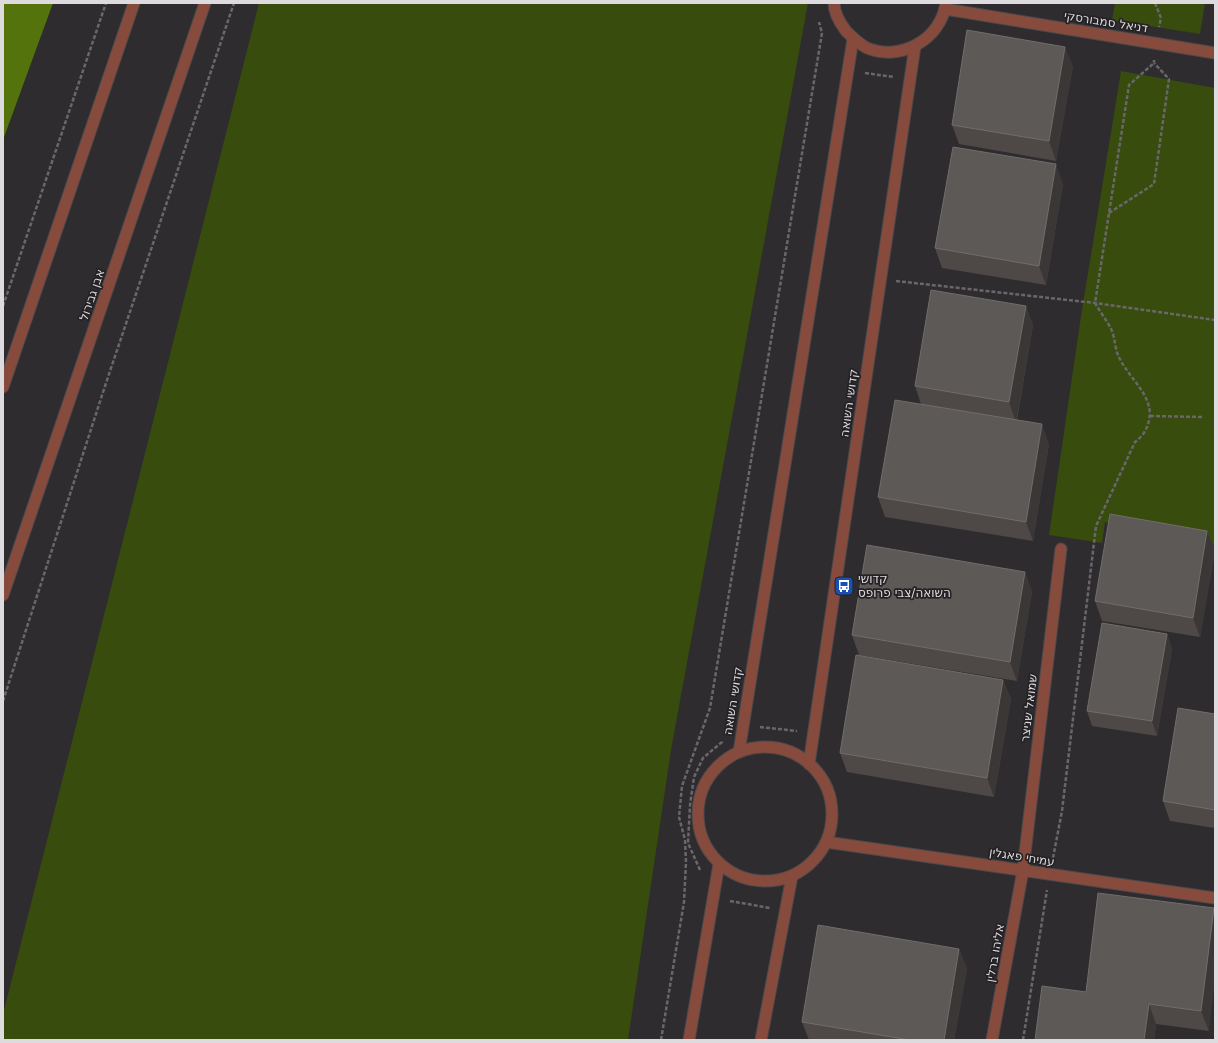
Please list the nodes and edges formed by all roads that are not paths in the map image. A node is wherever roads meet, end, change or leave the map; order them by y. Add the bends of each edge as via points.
1 (134, 3) edge
2 (205, 3) edge
3 (834, 3) edge
4 (945, 6) edge
5 (853, 39) junction
6 (915, 46) junction
7 (1215, 53) edge
8 (3, 387) edge
9 (1062, 549) dead end
10 (3, 595) edge
11 (739, 752) junction
12 (809, 764) junction
13 (826, 842) junction
14 (719, 864) junction
15 (1023, 870) junction
16 (792, 876) junction
17 (1215, 898) edge
18 (689, 1040) edge
19 (761, 1040) edge
20 (992, 1040) edge

1 - 8 street
2 - 10 street, אבן גבירול
3 - 5 street via 840,24
4 - 6 street via 939,24 929,37
4 - 7 street, דניאל סמבורסקי
5 - 6 street via 867,48 883,52 900,52
5 - 11 street, קדושי השואה
6 - 12 street, קדושי השואה
9 - 15 street, שמואל שניצר
11 - 12 street via 775,748 793,754
11 - 14 street via 720,764 705,782 698,803 698,825 705,846
12 - 13 street via 823,780 831,800 832,822
13 - 15 street, עמיחי פאגלין
13 - 16 street via 806,868
14 - 16 street via 735,875 754,881 773,881
14 - 18 street
15 - 17 street, עמיחי פאגלין
15 - 20 street, אליהו ברלין
16 - 19 street

